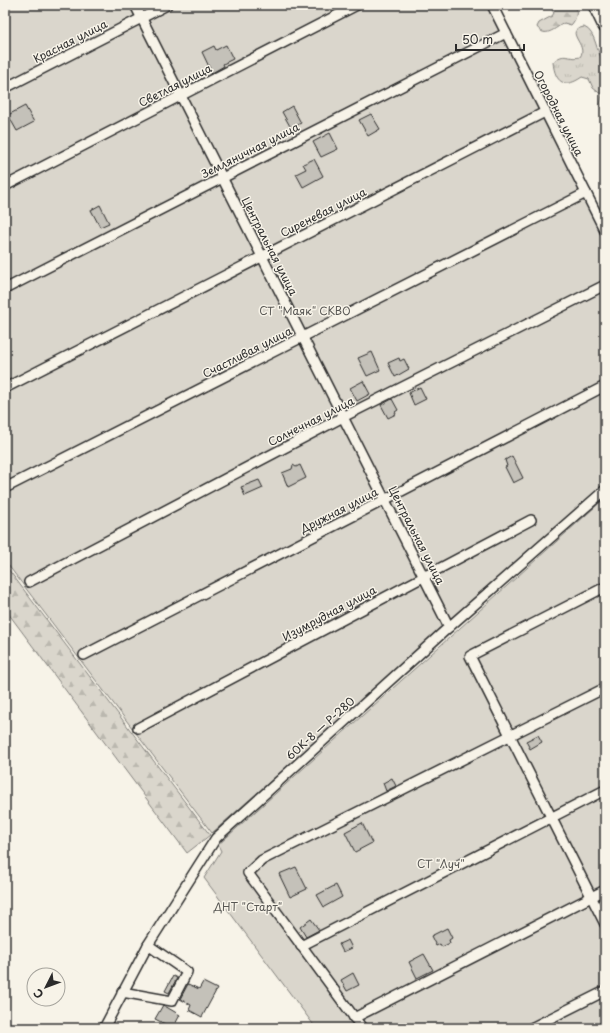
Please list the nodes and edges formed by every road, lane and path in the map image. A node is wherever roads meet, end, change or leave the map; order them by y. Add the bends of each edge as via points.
1 (135, 5) edge
2 (167, 5) edge
3 (357, 5) edge
4 (492, 5) edge
5 (595, 5) edge
6 (142, 18) junction
7 (605, 26) edge
8 (506, 33) junction
9 (5, 88) edge
10 (181, 96) junction
11 (545, 112) junction
12 (222, 178) junction
13 (5, 186) edge
14 (586, 193) junction
15 (605, 231) edge
16 (262, 257) junction
17 (605, 285) edge
18 (5, 289) edge
19 (303, 337) junction
20 (605, 386) edge
21 (5, 388) edge
22 (343, 417) junction
23 (5, 488) edge
24 (605, 490) edge
25 (385, 499) junction
26 (531, 520) dead end
27 (424, 576) junction
28 (29, 582) dead end
29 (605, 587) edge
30 (449, 627) junction
31 (84, 655) dead end
32 (605, 688) edge
33 (138, 728) dead end
34 (511, 736) junction
35 (605, 790) edge
36 (552, 817) junction
37 (605, 890) edge
38 (591, 897) junction
39 (605, 924) edge
40 (148, 945) junction
41 (301, 946) junction
42 (605, 991) edge
43 (122, 992) junction
44 (354, 1018) junction
45 (104, 1028) edge
46 (362, 1028) edge
47 (531, 1028) edge

1 - 6 street, Центральная улица
2 - 6 street, Красная улица
3 - 10 street, Светлая улица
4 - 8 street, Огородная улица
5 - 7 highway
6 - 9 street, Красная улица
6 - 10 street, Центральная улица
8 - 11 street, Огородная улица
8 - 12 street, Земляничная улица
10 - 12 street, Центральная улица
10 - 13 street, Светлая улица
11 - 14 street, Огородная улица
11 - 16 street, Сиреневая улица
12 - 16 street, Центральная улица
12 - 18 street, Земляничная улица
14 - 15 street, Огородная улица
14 - 19 street, Счастливая улица
16 - 19 street, Центральная улица
16 - 21 street, Сиреневая улица
17 - 22 street, Солнечная улица
19 - 22 street, Центральная улица
19 - 23 street, Счастливая улица
20 - 25 street, Дружная улица
22 - 25 street, Центральная улица
22 - 28 street, Солнечная улица
24 - 30 street, 60К-8 — Р-280
25 - 27 street, Центральная улица
25 - 31 street, Дружная улица
26 - 27 street, Изумрудная улица
27 - 30 street, Центральная улица
27 - 33 street, Изумрудная улица
29 - 34 street via 470,656
30 - 40 street, 60К-8 — Р-280 via 216,838
32 - 34 street
34 - 36 street
34 - 41 street via 262,860 248,873
35 - 36 street
36 - 38 street
36 - 41 street
37 - 38 street
38 - 39 street
38 - 44 street
40 - 43 street, 60К-8 — Р-280
40 - 43 street via 186,972 172,1001
41 - 44 street
42 - 47 street
43 - 45 street, 60К-8 — Р-280
44 - 46 street

